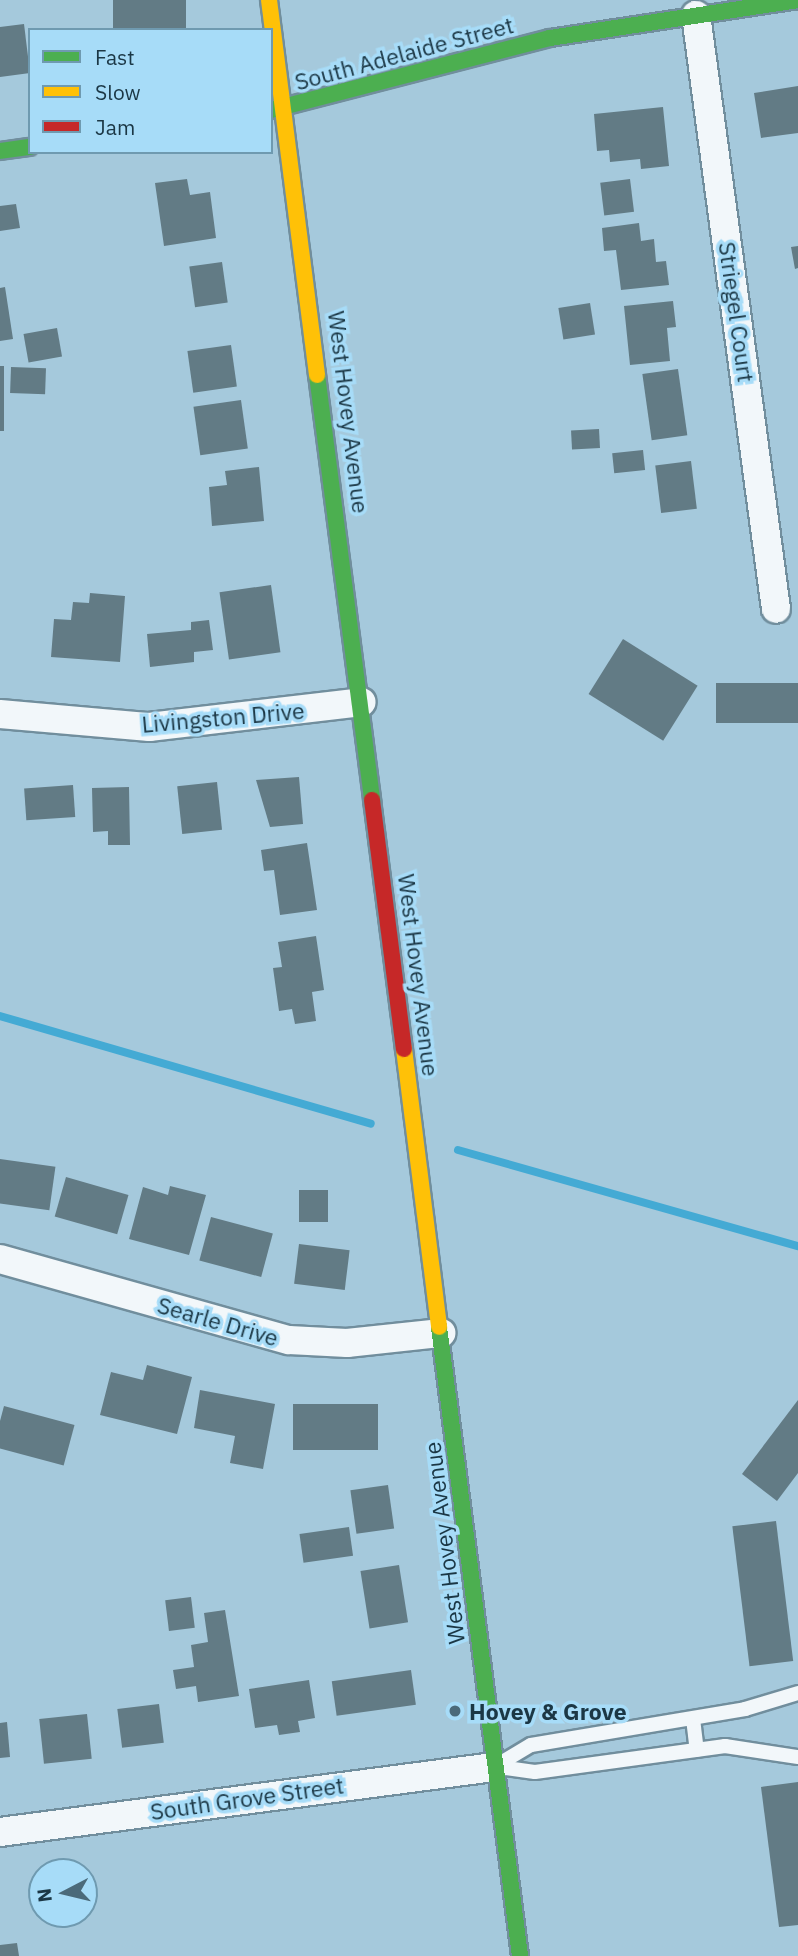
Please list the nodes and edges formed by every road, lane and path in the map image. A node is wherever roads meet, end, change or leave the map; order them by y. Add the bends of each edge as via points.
1 (269, 0) edge
2 (798, 0) edge
3 (729, 5) edge
4 (696, 15) junction
5 (272, 28) edge
6 (273, 44) edge
7 (279, 109) edge
8 (28, 147) edge
9 (0, 151) edge
10 (776, 609) dead end
11 (362, 702) junction
12 (0, 714) edge
13 (0, 1259) edge
14 (442, 1333) junction
15 (798, 1692) edge
16 (693, 1719) junction
17 (697, 1750) junction
18 (798, 1757) edge
19 (494, 1766) junction
20 (0, 1832) edge
21 (520, 1956) edge

1 - 5 main road, West Hovey Avenue
2 - 3 main road, South Adelaide Street
3 - 4 main road, South Adelaide Street
4 - 7 main road, South Adelaide Street via 550,38
4 - 10 street, Striegel Court
6 - 7 main road, West Hovey Avenue
7 - 11 main road, West Hovey Avenue
8 - 9 main road
11 - 12 street, Livingston Drive via 149,727
11 - 14 main road, West Hovey Avenue
13 - 14 street, Searle Drive via 289,1340 347,1343
14 - 19 main road, West Hovey Avenue
15 - 16 lane
16 - 17 lane
16 - 19 lane via 531,1745
17 - 18 lane via 725,1746
17 - 19 lane via 535,1772
19 - 20 street, South Grove Street
19 - 21 main road, West Hovey Avenue

